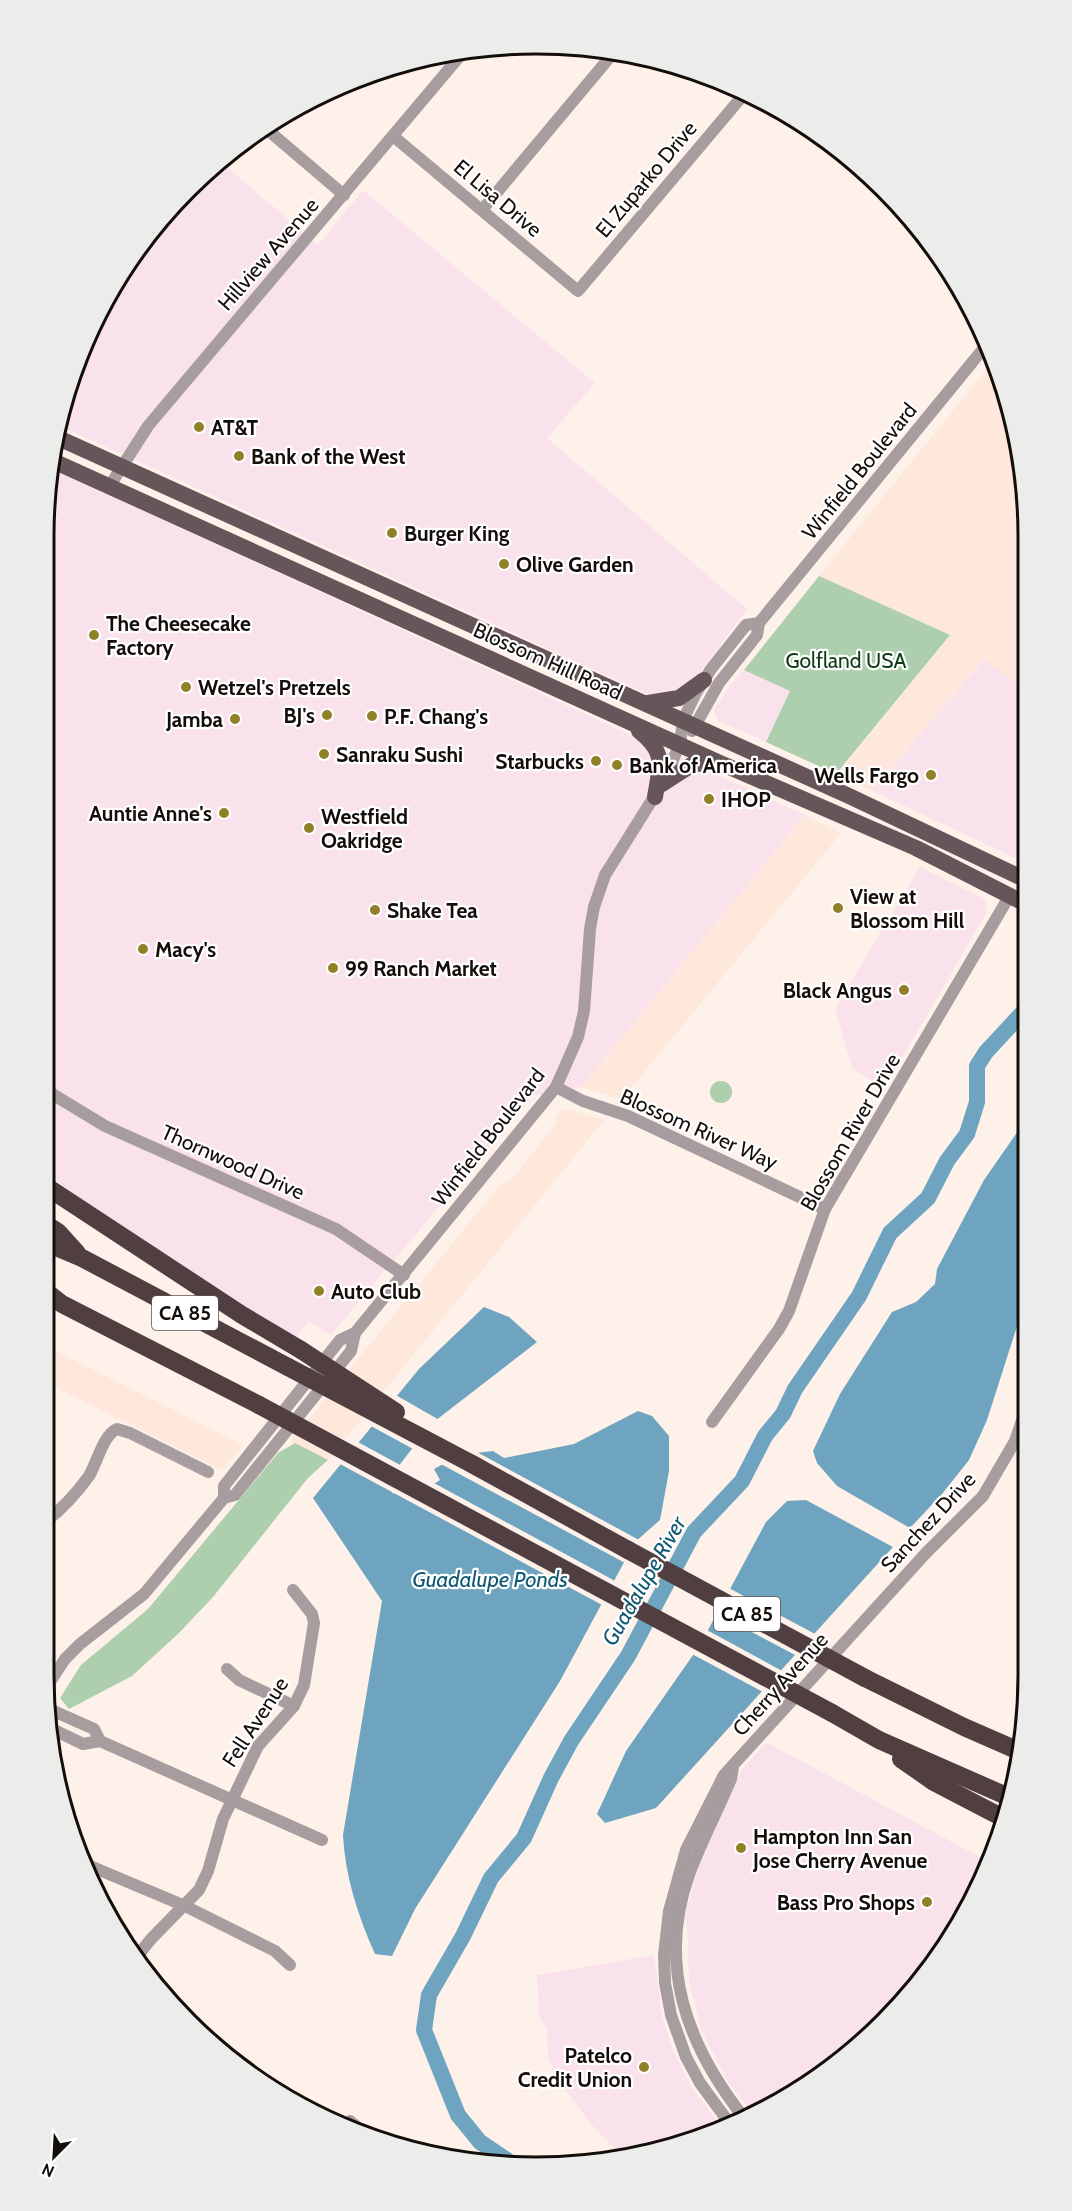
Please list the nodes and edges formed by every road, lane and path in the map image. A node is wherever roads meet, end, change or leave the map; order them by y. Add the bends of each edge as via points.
1 (608, 59) edge
2 (457, 61) edge
3 (739, 100) edge
4 (271, 133) edge
5 (393, 136) junction
6 (344, 195) junction
7 (482, 210) junction
8 (578, 291) joint
9 (981, 352) edge
10 (63, 440) edge
11 (59, 464) edge
12 (120, 467) junction
13 (109, 488) junction
14 (759, 623) junction
15 (704, 680) junction
16 (646, 703) junction
17 (624, 720) junction
18 (690, 723) junction
19 (680, 744) junction
20 (720, 763) junction
21 (658, 790) junction
22 (940, 838) junction
23 (916, 848) junction
24 (1018, 876) edge
25 (1018, 892) edge
26 (556, 1087) junction
27 (54, 1095) edge
28 (54, 1191) edge
29 (825, 1209) junction
30 (54, 1229) edge
31 (54, 1246) edge
32 (82, 1258) junction
33 (404, 1275) junction
34 (54, 1298) edge
35 (54, 1302) edge
36 (62, 1304) junction
37 (712, 1422) dead end
38 (1018, 1431) edge
39 (1015, 1440) junction
40 (1018, 1442) edge
41 (472, 1464) junction
42 (208, 1472) dead end
43 (54, 1514) edge
44 (293, 1590) dead end
45 (858, 1628) joint
46 (227, 1669) dead end
47 (54, 1676) edge
48 (294, 1706) junction
49 (55, 1712) edge
50 (57, 1732) edge
51 (879, 1740) junction
52 (100, 1741) junction
53 (1012, 1748) edge
54 (733, 1767) junction
55 (1003, 1795) edge
56 (231, 1800) junction
57 (997, 1815) edge
58 (322, 1840) dead end
59 (95, 1868) edge
60 (185, 1906) junction
61 (141, 1951) edge
62 (290, 1965) dead end
63 (739, 2111) edge
64 (725, 2118) edge

1 - 7 street
2 - 5 street, Hillview Avenue
3 - 8 street, El Zuparko Drive
4 - 6 street
5 - 6 street, Hillview Avenue
5 - 7 street, El Lisa Drive
6 - 12 street, Hillview Avenue via 148,426
7 - 8 street, El Lisa Drive
9 - 14 street, Winfield Boulevard
10 - 12 main road, Blossom Hill Road
11 - 13 main road, Blossom Hill Road
12 - 13 street, Hillview Avenue
12 - 16 main road, Blossom Hill Road
13 - 17 main road, Blossom Hill Road
14 - 15 street, Winfield Boulevard via 746,625
14 - 18 street, Winfield Boulevard via 757,635
15 - 16 main road via 679,698
15 - 18 street, Winfield Boulevard
16 - 18 main road, Blossom Hill Road
17 - 19 main road, Blossom Hill Road
17 - 21 main road via 659,750
18 - 19 street, Winfield Boulevard
18 - 22 main road, Blossom Hill Road
19 - 20 main road, Blossom Hill Road
19 - 21 street, Winfield Boulevard
20 - 21 main road via 693,764
20 - 23 main road, Blossom Hill Road
21 - 26 street, Winfield Boulevard via 605,874 594,907 580,1029
22 - 23 main road
22 - 24 main road, Blossom Hill Road
23 - 25 main road, Blossom Hill Road
25 - 29 street, Blossom River Drive
26 - 29 street, Blossom River Way via 628,1116
26 - 33 street, Winfield Boulevard
27 - 33 street, Thornwood Drive via 105,1126 345,1234
28 - 41 highway, bridge
29 - 37 street, Blossom River Drive via 789,1311
30 - 32 highway
31 - 32 highway, CA 85
32 - 41 highway, CA 85, bridge
33 - 47 street, Winfield Boulevard via 355,1333 351,1351 235,1495 224,1498 144,1594 80,1644
34 - 36 highway, CA 85
35 - 36 highway
36 - 51 highway, CA 85, bridge via 259,1405
38 - 39 street, Sanchez Drive
39 - 40 street
39 - 45 street, Sanchez Drive via 983,1496
41 - 53 highway, CA 85, bridge via 865,1678
42 - 43 street via 117,1429 109,1435 77,1492
44 - 48 street, Fell Avenue via 312,1614 314,1623 304,1685
45 - 54 street, Cherry Avenue
46 - 48 street via 239,1680
48 - 56 street, Fell Avenue via 258,1746
49 - 52 street via 94,1729
50 - 52 street via 83,1744
51 - 55 highway, CA 85
51 - 57 highway via 910,1768
52 - 56 street
54 - 63 street, Cherry Avenue via 684,1892 676,1962 693,2036 721,2089
54 - 64 street, Cherry Avenue via 708,1802 680,1865 664,1955 671,2015 686,2057
56 - 58 street
56 - 60 street, Fell Avenue via 215,1839 208,1871
59 - 60 street
60 - 61 street, Fell Avenue
60 - 62 street via 275,1951

